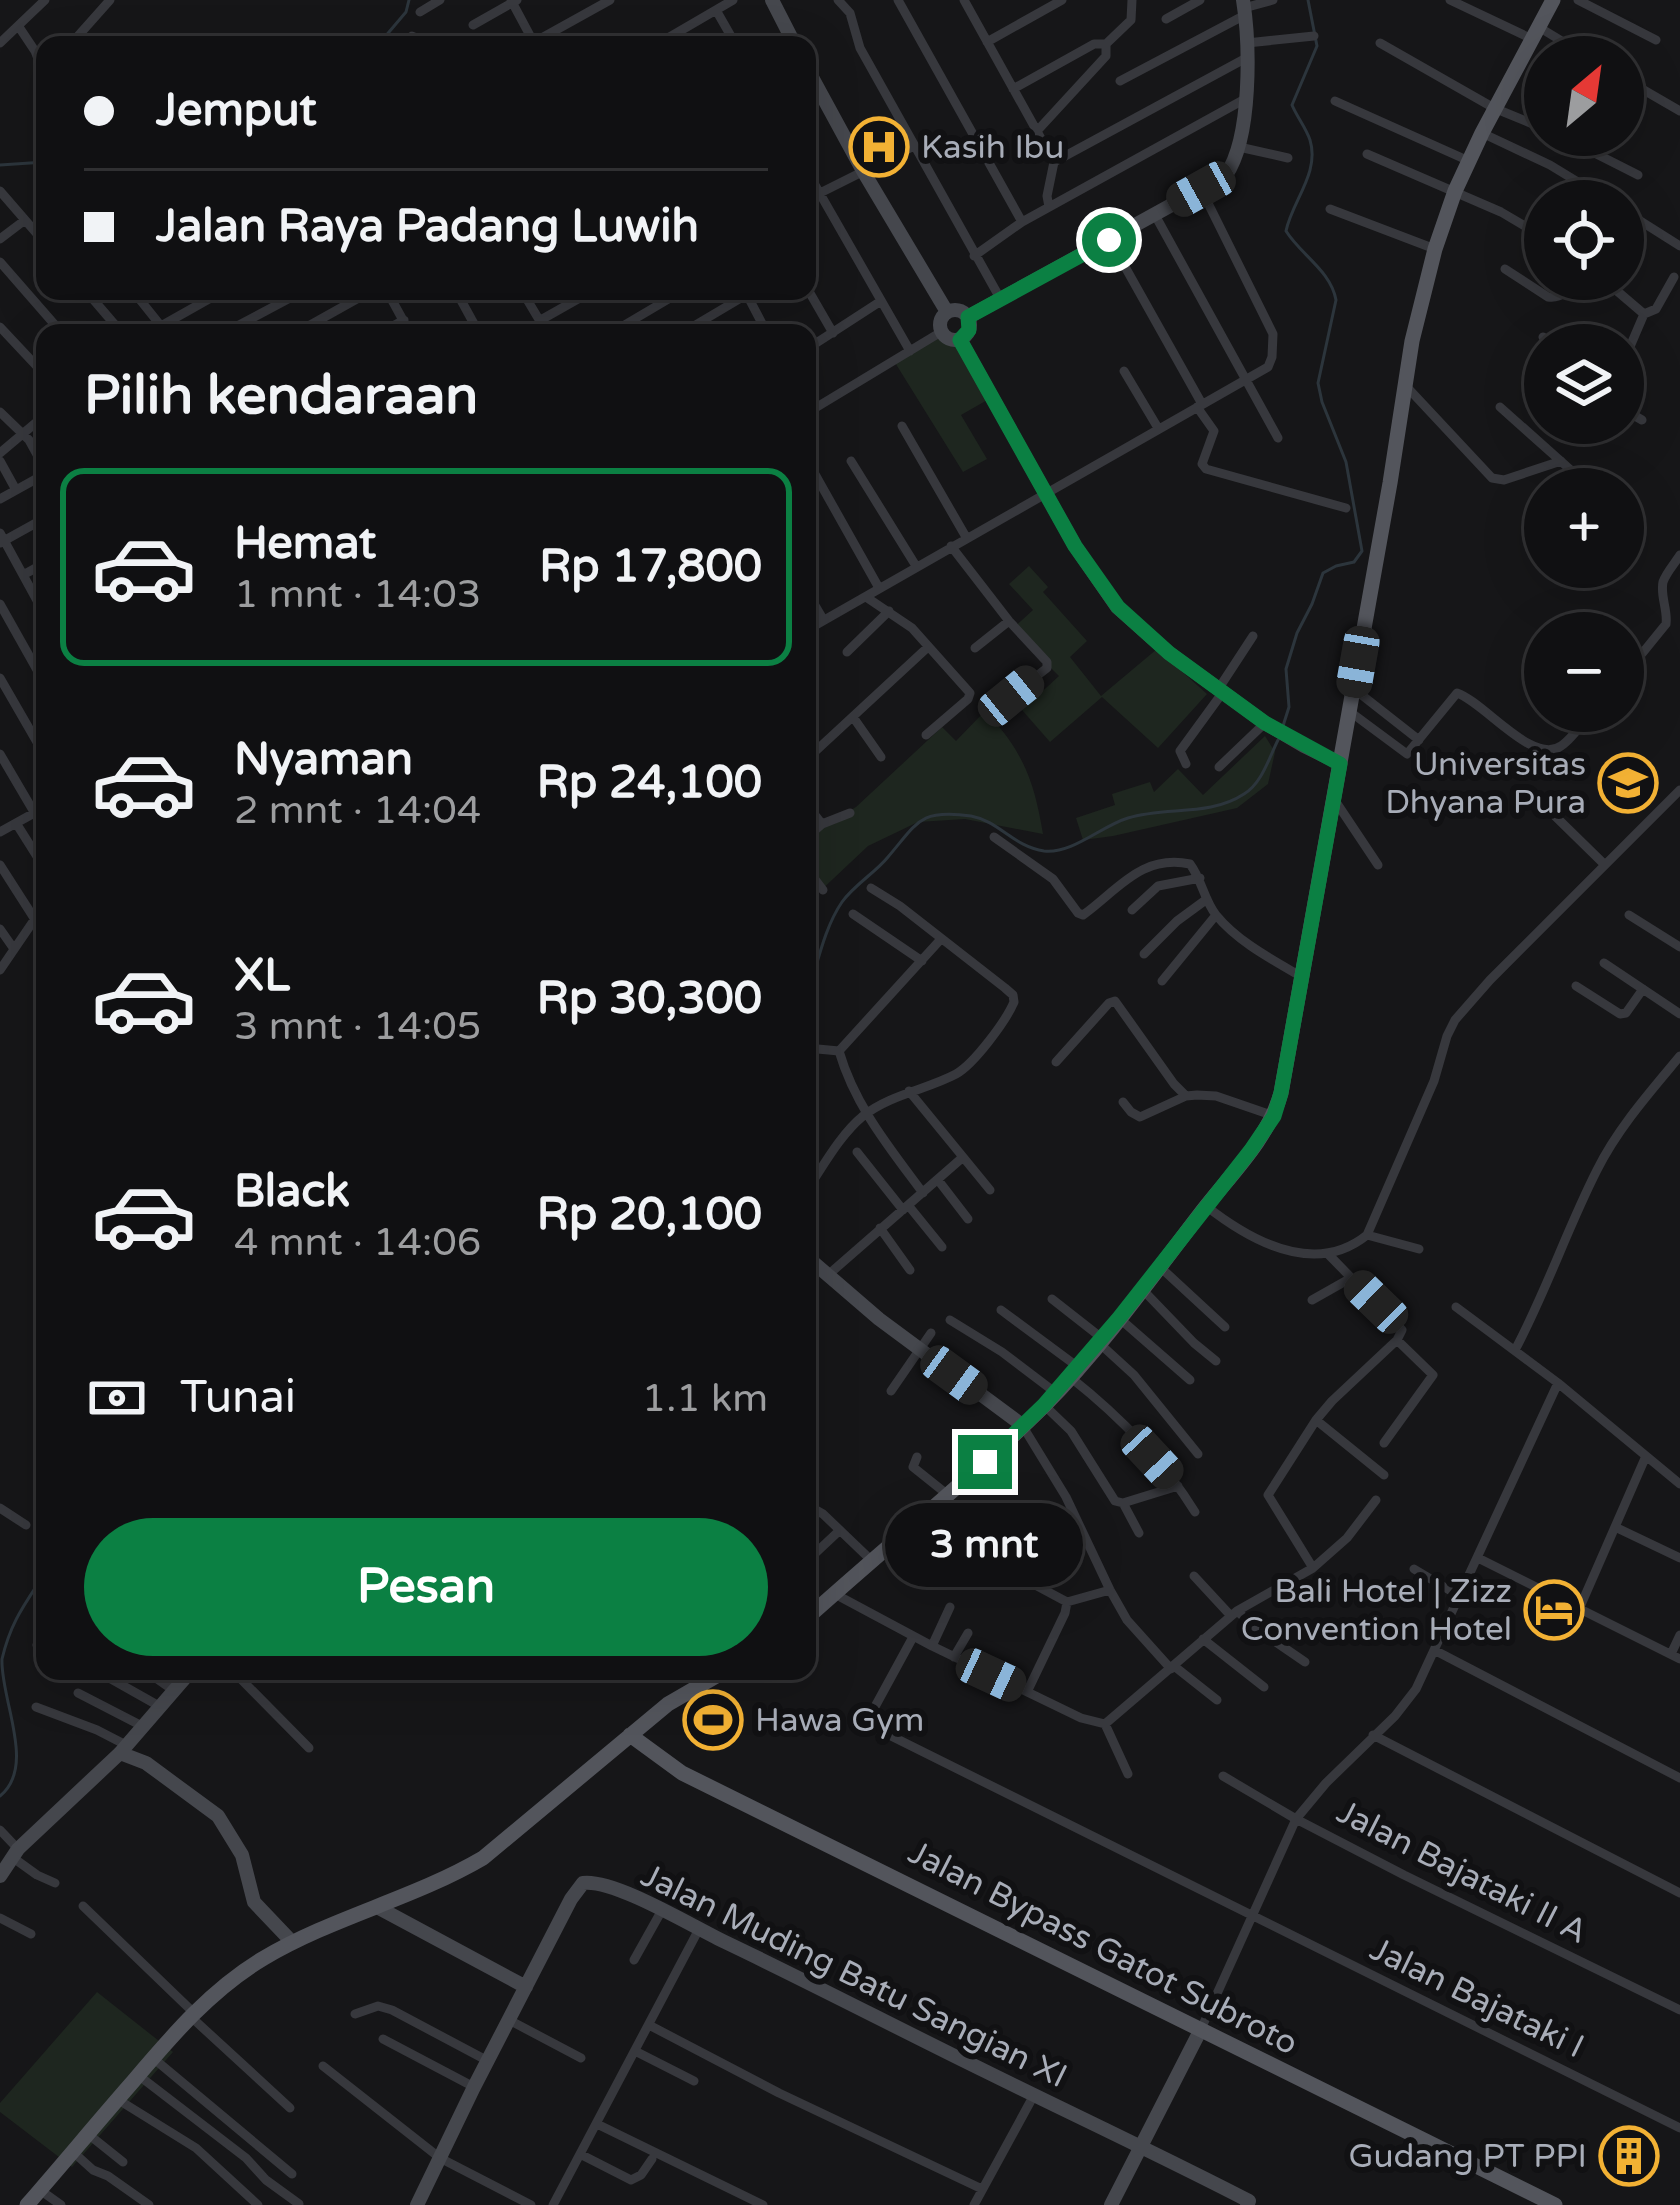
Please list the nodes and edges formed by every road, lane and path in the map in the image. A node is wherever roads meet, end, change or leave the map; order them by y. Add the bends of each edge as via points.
1 (45, 0) edge
2 (110, 0) edge
3 (440, 0) edge
4 (610, 0) edge
5 (734, 0) edge
6 (772, 0) edge
7 (838, 0) edge
8 (898, 0) edge
9 (964, 0) edge
10 (1062, 0) edge
11 (1132, 0) edge
12 (1200, 0) edge
13 (1274, 0) edge
14 (1450, 0) edge
15 (1552, 0) edge
16 (1578, 0) edge
17 (514, 1) edge
18 (1244, 8) edge
19 (716, 10) junction
20 (420, 12) dead end
21 (1166, 19) dead end
22 (473, 25) dead end
23 (20, 27) junction
24 (1533, 32) junction
25 (78, 36) edge
26 (529, 36) edge
27 (547, 36) edge
28 (675, 36) edge
29 (731, 36) edge
30 (790, 36) edge
31 (1314, 36) dead end
32 (1542, 36) edge
33 (1656, 40) dead end
34 (987, 42) junction
35 (0, 43) edge
36 (1380, 43) dead end
37 (1106, 44) junction
38 (1247, 50) junction
39 (36, 54) edge
40 (1120, 80) dead end
41 (816, 85) edge
42 (1013, 89) junction
43 (1644, 90) edge
44 (1245, 99) junction
45 (1336, 101) dead end
46 (1494, 108) junction
47 (1680, 110) edge
48 (1524, 120) edge
49 (1037, 131) junction
50 (1482, 133) junction
51 (914, 146) junction
52 (1240, 147) junction
53 (1367, 154) dead end
54 (1600, 156) edge
55 (1288, 158) dead end
56 (1469, 161) junction
57 (1054, 162) junction
58 (862, 171) junction
59 (1638, 175) dead end
60 (1575, 180) edge
61 (816, 187) edge
62 (1201, 189) junction
63 (0, 191) edge
64 (1456, 191) junction
65 (820, 194) junction
66 (1049, 207) junction
67 (1330, 209) dead end
68 (1155, 215) junction
69 (25, 220) junction
70 (1022, 222) junction
71 (1644, 223) edge
72 (1524, 226) edge
73 (36, 233) edge
74 (0, 239) edge
75 (1109, 240) junction
76 (1680, 246) edge
77 (1435, 248) junction
78 (974, 256) junction
79 (0, 262) edge
80 (1505, 269) dead end
81 (1674, 277) dead end
82 (1524, 281) edge
83 (94, 300) edge
84 (200, 300) edge
85 (286, 300) edge
86 (355, 300) edge
87 (392, 300) edge
88 (528, 300) edge
89 (576, 300) edge
90 (667, 300) edge
91 (735, 300) edge
92 (814, 300) edge
93 (1001, 300) junction
94 (1628, 300) edge
95 (881, 301) junction
96 (947, 312) junction
97 (1644, 314) junction
98 (968, 317) junction
99 (404, 320) junction
100 (539, 321) junction
101 (54, 324) edge
102 (114, 324) edge
103 (167, 324) edge
104 (241, 324) edge
105 (312, 324) edge
106 (397, 324) edge
107 (406, 324) edge
108 (541, 324) edge
109 (626, 324) edge
110 (696, 324) edge
111 (1640, 324) edge
112 (0, 327) edge
113 (941, 332) junction
114 (833, 333) junction
115 (960, 340) junction
116 (816, 343) edge
117 (910, 351) junction
118 (36, 365) edge
119 (1124, 371) dead end
120 (1247, 380) junction
121 (1406, 386) junction
122 (1200, 405) junction
123 (1500, 407) dead end
124 (816, 408) edge
125 (0, 412) edge
126 (36, 423) edge
127 (902, 426) dead end
128 (1158, 428) junction
129 (23, 434) junction
130 (1277, 438) dead end
131 (36, 456) edge
132 (0, 457) edge
133 (851, 461) dead end
134 (1561, 461) junction
135 (1569, 468) edge
136 (816, 476) edge
137 (36, 478) edge
138 (16, 490) junction
139 (1046, 494) junction
140 (0, 500) edge
141 (1346, 508) dead end
142 (36, 522) edge
143 (965, 537) junction
144 (2, 539) edge
145 (951, 546) junction
146 (1680, 555) edge
147 (916, 566) junction
148 (36, 568) edge
149 (23, 575) junction
150 (879, 588) junction
151 (36, 596) edge
152 (866, 597) junction
153 (0, 604) edge
154 (816, 607) edge
155 (890, 611) junction
156 (824, 620) junction
157 (1009, 621) junction
158 (816, 624) edge
159 (1252, 635) dead end
160 (928, 647) junction
161 (975, 648) dead end
162 (1644, 651) edge
163 (847, 652) dead end
164 (36, 668) edge
165 (0, 677) edge
166 (1354, 689) junction
167 (1221, 690) junction
168 (1011, 696) dead end
169 (1349, 711) junction
170 (853, 716) junction
171 (1272, 727) junction
172 (1573, 732) edge
173 (926, 735) dead end
174 (36, 740) edge
175 (1419, 740) junction
176 (816, 751) edge
177 (0, 754) edge
178 (881, 757) dead end
179 (1186, 764) dead end
180 (1340, 764) junction
181 (1219, 767) dead end
182 (1680, 790) edge
183 (1334, 799) junction
184 (36, 804) edge
185 (36, 812) edge
186 (850, 813) dead end
187 (816, 816) edge
188 (1556, 816) dead end
189 (16, 823) junction
190 (822, 824) junction
191 (816, 829) edge
192 (1, 830) edge
193 (994, 837) dead end
194 (36, 855) edge
195 (1604, 864) junction
196 (0, 865) edge
197 (1378, 865) dead end
198 (1200, 878) junction
199 (816, 881) edge
200 (871, 889) dead end
201 (823, 890) dead end
202 (1207, 899) junction
203 (1132, 910) dead end
204 (853, 914) dead end
205 (1216, 915) junction
206 (1629, 915) dead end
207 (36, 916) edge
208 (33, 920) junction
209 (36, 923) edge
210 (0, 929) edge
211 (941, 939) junction
212 (1680, 947) edge
213 (14, 949) junction
214 (1144, 955) dead end
215 (922, 961) junction
216 (1604, 963) dead end
217 (0, 970) edge
218 (1302, 977) junction
219 (1162, 981) dead end
220 (1576, 986) dead end
221 (1643, 989) junction
222 (1680, 1014) edge
223 (816, 1049) edge
224 (839, 1051) junction
225 (1680, 1056) edge
226 (1056, 1062) dead end
227 (909, 1091) junction
228 (1186, 1096) junction
229 (1123, 1102) dead end
230 (865, 1114) junction
231 (1274, 1116) junction
232 (857, 1152) dead end
233 (962, 1158) junction
234 (816, 1177) edge
235 (938, 1180) junction
236 (990, 1190) dead end
237 (923, 1192) junction
238 (1206, 1206) junction
239 (906, 1207) junction
240 (968, 1219) dead end
241 (880, 1228) junction
242 (1367, 1235) junction
243 (942, 1247) dead end
244 (1419, 1249) dead end
245 (1329, 1255) junction
246 (816, 1265) edge
247 (1160, 1267) junction
248 (910, 1270) dead end
249 (828, 1275) junction
250 (1351, 1278) junction
251 (1142, 1289) junction
252 (1052, 1298) dead end
253 (1312, 1300) dead end
254 (1456, 1307) dead end
255 (1001, 1310) dead end
256 (1119, 1318) junction
257 (950, 1320) dead end
258 (1225, 1328) dead end
259 (931, 1333) dead end
260 (1397, 1340) junction
261 (1101, 1341) junction
262 (920, 1350) junction
263 (1515, 1350) junction
264 (1216, 1361) dead end
265 (1074, 1372) junction
266 (1190, 1380) dead end
267 (1558, 1383) junction
268 (891, 1390) dead end
269 (1050, 1399) junction
270 (1316, 1420) junction
271 (1022, 1425) junction
272 (1384, 1443) dead end
273 (1198, 1454) dead end
274 (1646, 1456) junction
275 (917, 1457) dead end
276 (1384, 1475) dead end
277 (1680, 1484) edge
278 (1178, 1486) junction
279 (948, 1495) junction
280 (1376, 1500) dead end
281 (1123, 1503) junction
282 (0, 1508) edge
283 (816, 1510) edge
284 (1195, 1512) dead end
285 (26, 1525) dead end
286 (1019, 1526) dead end
287 (1615, 1527) junction
288 (840, 1530) junction
289 (1139, 1533) dead end
290 (964, 1547) dead end
291 (816, 1553) edge
292 (1478, 1558) junction
293 (1680, 1558) edge
294 (871, 1560) junction
295 (1313, 1568) junction
296 (1414, 1569) dead end
297 (1010, 1574) junction
298 (1194, 1576) dead end
299 (1110, 1590) junction
300 (1461, 1597) junction
301 (820, 1601) edge
302 (1067, 1602) junction
303 (950, 1607) dead end
304 (1580, 1607) junction
305 (1234, 1613) junction
306 (968, 1633) dead end
307 (1680, 1635) edge
308 (913, 1636) junction
309 (1203, 1640) junction
310 (932, 1646) junction
311 (1436, 1651) junction
312 (954, 1657) junction
313 (1675, 1657) edge
314 (1305, 1662) dead end
315 (1173, 1668) junction
316 (114, 1680) edge
317 (159, 1680) edge
318 (182, 1680) edge
319 (241, 1680) edge
320 (709, 1680) edge
321 (1264, 1687) dead end
322 (173, 1690) junction
323 (1028, 1692) junction
324 (78, 1693) dead end
325 (1217, 1700) dead end
326 (159, 1706) junction
327 (36, 1707) dead end
328 (1105, 1724) junction
329 (630, 1735) junction
330 (1373, 1735) junction
331 (130, 1741) junction
332 (309, 1748) dead end
333 (1128, 1774) dead end
334 (1223, 1776) dead end
335 (1680, 1778) edge
336 (1296, 1819) junction
337 (0, 1830) edge
338 (15, 1853) junction
339 (0, 1876) edge
340 (55, 1883) dead end
341 (1680, 1893) edge
342 (83, 1906) dead end
343 (379, 1908) junction
344 (662, 1910) junction
345 (1251, 1915) junction
346 (0, 1918) edge
347 (699, 1929) junction
348 (31, 1934) dead end
349 (292, 1942) junction
350 (634, 1960) dead end
351 (526, 1987) junction
352 (1680, 2010) edge
353 (191, 2014) junction
354 (355, 2014) dead end
355 (509, 2020) junction
356 (649, 2025) junction
357 (1201, 2029) junction
358 (382, 2039) dead end
359 (635, 2051) junction
360 (152, 2058) junction
361 (581, 2058) dead end
362 (488, 2061) junction
363 (323, 2066) dead end
364 (138, 2075) junction
365 (694, 2081) dead end
366 (474, 2087) junction
367 (1034, 2095) junction
368 (117, 2099) junction
369 (290, 2108) dead end
370 (597, 2124) junction
371 (1680, 2128) edge
372 (88, 2134) junction
373 (1142, 2145) junction
374 (72, 2151) junction
375 (580, 2154) junction
376 (440, 2158) junction
377 (652, 2159) dead end
378 (123, 2162) dead end
379 (292, 2174) dead end
380 (982, 2189) junction
381 (40, 2190) junction
382 (299, 2204) edge
383 (1251, 2204) edge
384 (28, 2205) edge
385 (61, 2205) edge
386 (149, 2205) edge
387 (258, 2205) edge
388 (417, 2205) edge
389 (531, 2205) edge
390 (553, 2205) edge
391 (763, 2205) edge
392 (974, 2205) edge
393 (1111, 2205) edge
394 (1555, 2205) edge

1 - 23 street
2 - 25 street
3 - 20 street
4 - 27 street
5 - 19 street
6 - 30 street
7 - 51 street
8 - 70 street
9 - 34 street
10 - 34 street
11 - 37 street via 1131,20
12 - 21 street
13 - 18 street
14 - 24 street
15 - 24 main road
16 - 33 street
17 - 22 street
17 - 26 street
18 - 38 street
18 - 40 street
19 - 28 street
19 - 29 street
23 - 35 street
23 - 39 street
24 - 32 street
24 - 46 main road
31 - 38 street
34 - 42 street
36 - 46 street
37 - 42 street
37 - 49 street via 1106,56
38 - 44 street
38 - 57 street
41 - 58 street
42 - 49 street
43 - 47 street
44 - 52 street
44 - 66 street
45 - 56 street
46 - 48 street
46 - 50 main road
49 - 57 street
50 - 56 main road
50 - 60 street
51 - 58 street
51 - 78 street
52 - 55 street
52 - 62 street via 1226,175
53 - 64 street
54 - 59 street
56 - 64 main road
57 - 66 street
58 - 65 street
58 - 96 street
61 - 65 street
62 - 68 street
62 - 120 street via 1273,334 1270,365
63 - 69 street
64 - 72 street
64 - 77 main road
65 - 95 street
66 - 70 street
67 - 77 street
68 - 75 street
68 - 120 street
69 - 73 street
69 - 74 street
70 - 78 street
71 - 76 street
75 - 93 street
75 - 122 street
77 - 121 main road
78 - 93 street
79 - 101 street
80 - 82 street
81 - 97 street via 1656,309
83 - 102 street
84 - 103 street
85 - 104 street
86 - 105 street
87 - 99 street
88 - 100 street
89 - 100 street
90 - 109 street
91 - 110 street
92 - 114 street
93 - 98 street
94 - 97 street
95 - 114 street
95 - 117 street
96 - 98 street
96 - 113 street
97 - 111 street
98 - 115 street
99 - 106 street
99 - 107 street
100 - 108 street
112 - 118 street
113 - 115 street
113 - 117 street
114 - 116 street
115 - 139 street
117 - 124 street
119 - 128 street
120 - 122 street
120 - 130 street
121 - 134 street via 1492,478
121 - 166 main road
122 - 128 street
122 - 141 street via 1214,431 1206,469
123 - 134 street
125 - 129 street
126 - 129 street
127 - 143 street
128 - 139 street
129 - 131 street
129 - 132 street
132 - 138 street
133 - 147 street
134 - 135 street
136 - 150 street
137 - 138 street
138 - 140 street
139 - 143 street
139 - 167 street via 1118,607
142 - 144 street
143 - 145 street
144 - 149 street
145 - 147 street
145 - 157 street
146 - 162 street via 1664,580 1666,624
147 - 150 street
148 - 149 street
149 - 151 street
150 - 152 street
152 - 155 street
152 - 156 street
153 - 164 street
154 - 156 street
155 - 160 street
155 - 163 street
156 - 158 street
157 - 161 street
157 - 168 street via 1048,664
159 - 167 street
160 - 170 street
160 - 173 street via 970,695
165 - 174 street
166 - 169 main road
166 - 175 street
167 - 171 street
167 - 179 street via 1180,751
169 - 175 street via 1407,754
169 - 180 main road
170 - 176 street
170 - 178 street
171 - 180 street
171 - 181 street
172 - 175 street via 1561,746 1539,751 1457,693
177 - 184 street
180 - 183 main road
182 - 195 street
183 - 197 street
183 - 218 main road
185 - 189 street
186 - 190 street
187 - 190 street
188 - 195 street
189 - 192 street
189 - 194 street
190 - 191 street
193 - 198 street via 1053,879 1083,915 1137,872 1166,861 1190,864
195 - 242 street via 1455,1021
196 - 208 street
198 - 202 street
198 - 203 street via 1158,886
199 - 201 street
200 - 211 street
202 - 205 street
202 - 214 street
204 - 215 street
205 - 218 street
205 - 219 street
206 - 212 street
207 - 208 street
208 - 209 street
208 - 213 street
210 - 213 street
211 - 215 street
211 - 227 street via 1014,1002 962,1071
213 - 217 street
215 - 224 street
216 - 221 street
218 - 231 main road
220 - 221 street via 1624,1015
221 - 222 street
223 - 224 street
224 - 230 street
225 - 263 street via 1598,1168
226 - 228 street via 1115,1001
227 - 230 street
227 - 233 street
228 - 229 street via 1140,1117
228 - 231 street via 1216,1096
230 - 234 street
230 - 237 street
231 - 238 main road
232 - 239 street
233 - 235 street
233 - 236 street
235 - 237 street
235 - 240 street
237 - 239 street
238 - 245 street via 1252,1238
238 - 247 main road
239 - 241 street
239 - 243 street
241 - 248 street
241 - 249 street
242 - 244 street
242 - 245 street
245 - 250 street
246 - 249 street
247 - 251 main road
247 - 258 street
249 - 262 street
250 - 253 street
250 - 260 street via 1401,1326
251 - 256 main road
251 - 264 street
252 - 261 street
254 - 263 street
255 - 265 street
256 - 261 main road
256 - 266 street
257 - 269 street via 1002,1352
259 - 262 street
260 - 270 street
260 - 272 street via 1433,1375
261 - 265 main road
261 - 273 street
262 - 268 street
262 - 271 street
263 - 267 street
265 - 269 main road
265 - 278 street
267 - 274 street
267 - 292 street
269 - 271 main road
269 - 281 street
270 - 276 street
270 - 295 street via 1268,1495
271 - 279 main road
271 - 299 street
274 - 277 street
274 - 287 street
275 - 279 street via 913,1467
278 - 281 street
278 - 284 street
279 - 294 main road
280 - 295 street
281 - 289 street
282 - 285 street
283 - 288 street
286 - 297 street via 1034,1535
287 - 293 street
287 - 304 street
288 - 291 street
288 - 294 street
290 - 297 street
292 - 300 street
292 - 304 street
294 - 301 main road
295 - 305 street
296 - 300 street
297 - 302 street
298 - 305 street
299 - 302 street
299 - 315 street
300 - 311 street
301 - 308 street
302 - 323 street
303 - 310 street
304 - 313 street
305 - 309 street
305 - 314 street
306 - 312 street
307 - 313 street
308 - 310 street
308 - 345 street, Jalan Bajataki I via 871,1714 875,1728
309 - 315 street
309 - 321 street
310 - 312 street
311 - 330 street via 1409,1701
311 - 335 street
312 - 323 street
315 - 325 street
315 - 328 street
316 - 326 street
317 - 322 street
318 - 322 street
319 - 332 street
320 - 329 main road
322 - 326 street
323 - 328 street
324 - 331 street
326 - 331 street
327 - 331 street
328 - 333 street
329 - 343 main road via 483,1858
329 - 357 main road, Jalan Bypass Gatot Subroto via 682,1773
330 - 336 street
330 - 341 street
331 - 338 street
331 - 349 street via 226,1826 254,1902
334 - 336 street, Jalan Bajataki II A
336 - 345 street
336 - 352 street, Jalan Bajataki II A
337 - 338 street
338 - 339 street
338 - 340 street
342 - 353 street
343 - 349 main road
343 - 351 street
344 - 347 street, Jalan Muding Batu Sangian XI
344 - 350 street
344 - 351 street, Jalan Muding Batu Sangian XI via 583,1883
345 - 357 street
345 - 371 street, Jalan Bajataki I
346 - 348 street
347 - 356 street
347 - 367 street, Jalan Muding Batu Sangian XI
349 - 353 main road
351 - 355 street
353 - 360 main road
353 - 369 street
354 - 362 street via 392,2009
355 - 361 street
355 - 362 street
356 - 359 street
356 - 380 street
357 - 373 street
357 - 394 main road, Jalan Bypass Gatot Subroto
358 - 366 street
359 - 365 street
359 - 370 street
360 - 364 main road
360 - 379 street
362 - 366 street
363 - 376 street
364 - 368 main road
364 - 382 street
366 - 376 street
367 - 373 street, Jalan Muding Batu Sangian XI
367 - 380 street
368 - 372 main road
368 - 387 street via 196,2148
370 - 375 street
370 - 391 street
372 - 374 main road
372 - 378 street
373 - 383 street, Jalan Muding Batu Sangian XI
373 - 393 street
374 - 381 main road
374 - 386 street
375 - 377 street via 631,2180
375 - 390 street
376 - 388 street
376 - 389 street
380 - 392 street
381 - 384 main road
381 - 385 street

